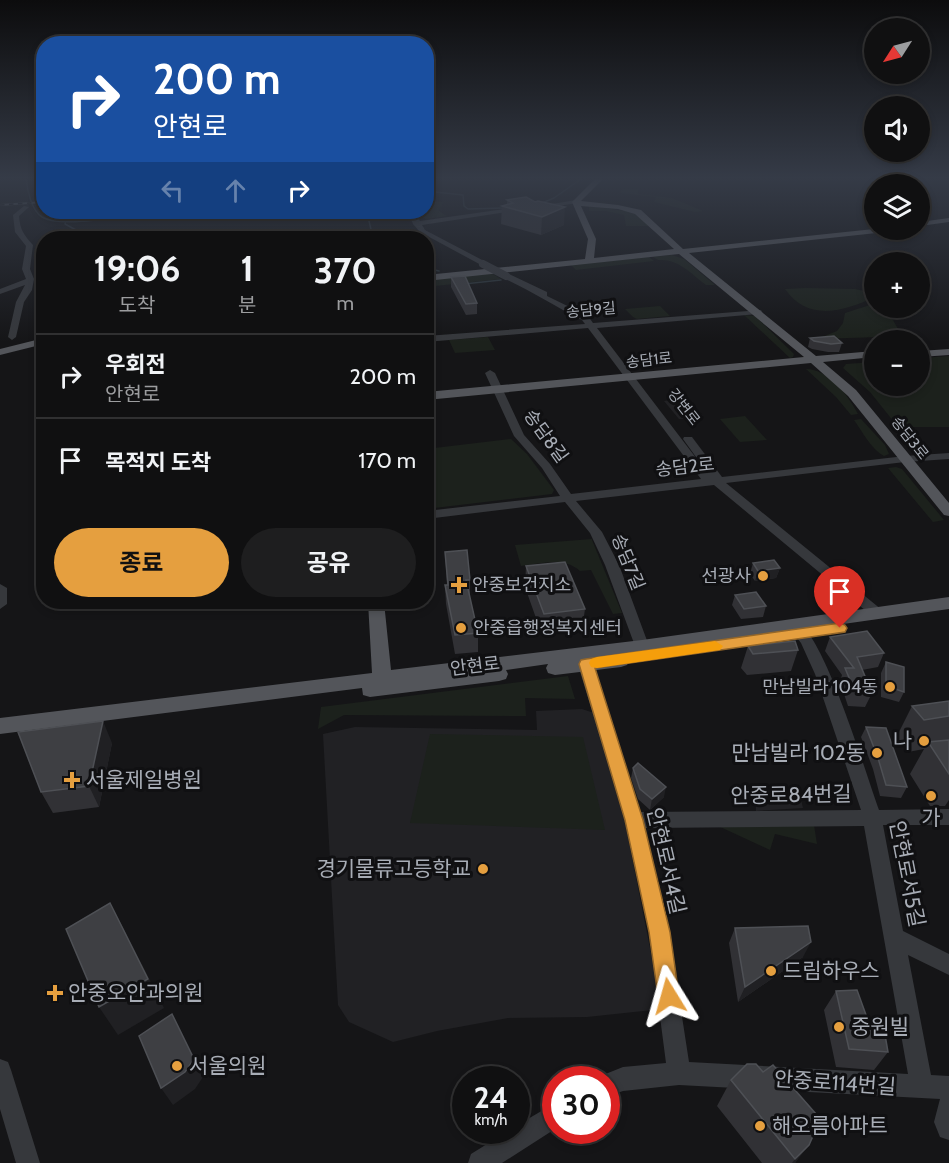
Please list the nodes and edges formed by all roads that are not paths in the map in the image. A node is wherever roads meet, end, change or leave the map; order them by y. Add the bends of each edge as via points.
1 (18, 233) edge
2 (590, 233) edge
3 (664, 233) edge
4 (664, 233) edge
5 (828, 233) edge
6 (853, 233) edge
7 (434, 239) edge
8 (683, 250) junction
9 (592, 256) junction
10 (434, 276) edge
11 (434, 276) edge
12 (29, 282) junction
13 (0, 290) edge
14 (758, 312) junction
15 (596, 325) junction
16 (12, 337) dead end
17 (434, 338) edge
18 (36, 341) edge
19 (0, 349) edge
20 (949, 350) edge
21 (930, 351) edge
22 (864, 357) edge
23 (819, 361) junction
24 (490, 372) dead end
25 (636, 378) junction
26 (498, 391) junction
27 (434, 397) edge
28 (949, 456) edge
29 (910, 459) junction
30 (716, 481) junction
31 (949, 497) edge
32 (568, 499) junction
33 (949, 512) edge
34 (434, 514) edge
35 (0, 588) edge
36 (949, 603) edge
37 (0, 604) edge
38 (376, 609) edge
39 (384, 609) edge
40 (877, 613) junction
41 (949, 613) edge
42 (799, 630) junction
43 (642, 646) junction
44 (584, 658) junction
45 (388, 683) junction
46 (0, 726) edge
47 (0, 736) edge
48 (872, 817) junction
49 (949, 817) edge
50 (634, 820) junction
51 (894, 937) junction
52 (949, 965) edge
53 (0, 1070) edge
54 (679, 1073) junction
55 (620, 1080) edge
56 (922, 1088) junction
57 (949, 1088) edge
58 (949, 1105) edge
59 (542, 1123) edge
60 (949, 1128) edge
61 (28, 1163) edge
62 (480, 1163) edge

1 - 12 street via 30,245 26,269
2 - 9 main road
3 - 8 main road
4 - 8 main road
5 - 8 main road
6 - 8 main road
7 - 15 street, 강변로, bridge via 593,317
8 - 9 main road
8 - 9 main road
8 - 14 main road
8 - 23 main road
9 - 10 main road
9 - 11 main road
12 - 13 street
12 - 16 street
14 - 15 street, 송담9길
14 - 23 main road
15 - 17 street, 송담9길
15 - 25 street, 강변로
18 - 19 main road
20 - 21 main road
22 - 23 main road, 송담1로
23 - 25 main road, 송담1로
23 - 29 main road, 송담3로
24 - 26 street
25 - 26 main road, 송담1로
25 - 30 street, 강변로 via 705,477
26 - 27 main road, 송담1로
26 - 32 street, 송담8길 via 519,436
28 - 29 street, 송담2로
29 - 30 street, 송담2로
29 - 31 main road, 송담3로
29 - 33 main road, 송담3로
30 - 32 street, 송담2로
30 - 40 street, 강변로
32 - 34 street, 송담2로
32 - 43 street, 송담7길 via 596,532
35 - 37 street
36 - 40 main road, 안현로
38 - 45 main road
39 - 45 main road
40 - 42 main road, 안현로
41 - 42 main road, 안현로
42 - 43 main road, 안현로
42 - 44 main road, 안현로
42 - 48 street, 안현로서5길 via 823,674
43 - 44 main road, 안현로
44 - 45 main road, 안현로
44 - 50 street, 안현로서4길
45 - 46 main road, 안현로
45 - 47 main road, 안현로
48 - 49 street, 안중로84번길
48 - 50 street, 안중로84번길
48 - 51 street, 안현로서5길
50 - 54 street, 안현로서4길 via 660,932
51 - 52 street
51 - 56 street, 안현로서5길
53 - 61 street
54 - 55 street, 안중로114번길
54 - 56 street, 안중로114번길
56 - 57 street, 안중로114번길
58 - 60 street
59 - 62 street

